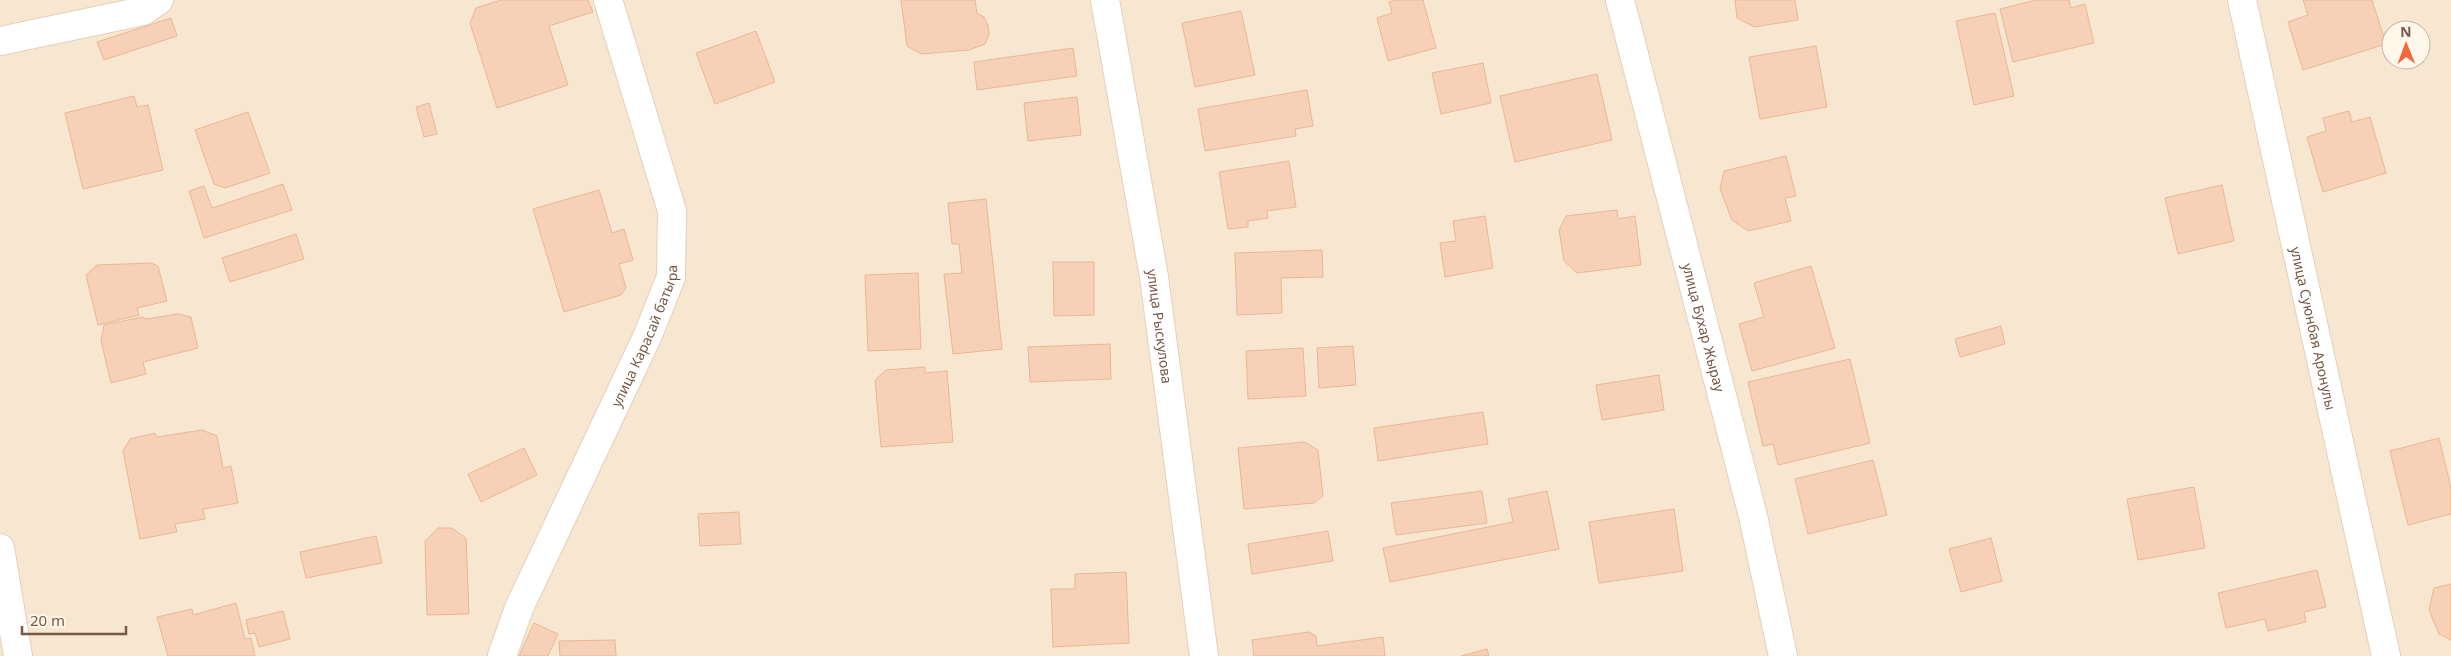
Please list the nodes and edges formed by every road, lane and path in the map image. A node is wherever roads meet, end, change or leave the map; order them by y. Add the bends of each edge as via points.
1 (159, 0) edge
2 (608, 0) edge
3 (1105, 0) edge
4 (1620, 0) edge
5 (2242, 0) edge
6 (0, 41) edge
7 (0, 548) edge
8 (18, 656) edge
9 (502, 656) edge
10 (1204, 656) edge
11 (1782, 656) edge
12 (2386, 656) edge

1 - 6 street via 143,11
2 - 9 street, улица Карасай батыра via 672,211 671,277 648,336 519,608
3 - 10 street, улица Рыскулова via 1154,276
4 - 11 street, улица Бухар Жырау via 1750,507
5 - 12 street, улица Суюнбая Аронулы
7 - 8 street

